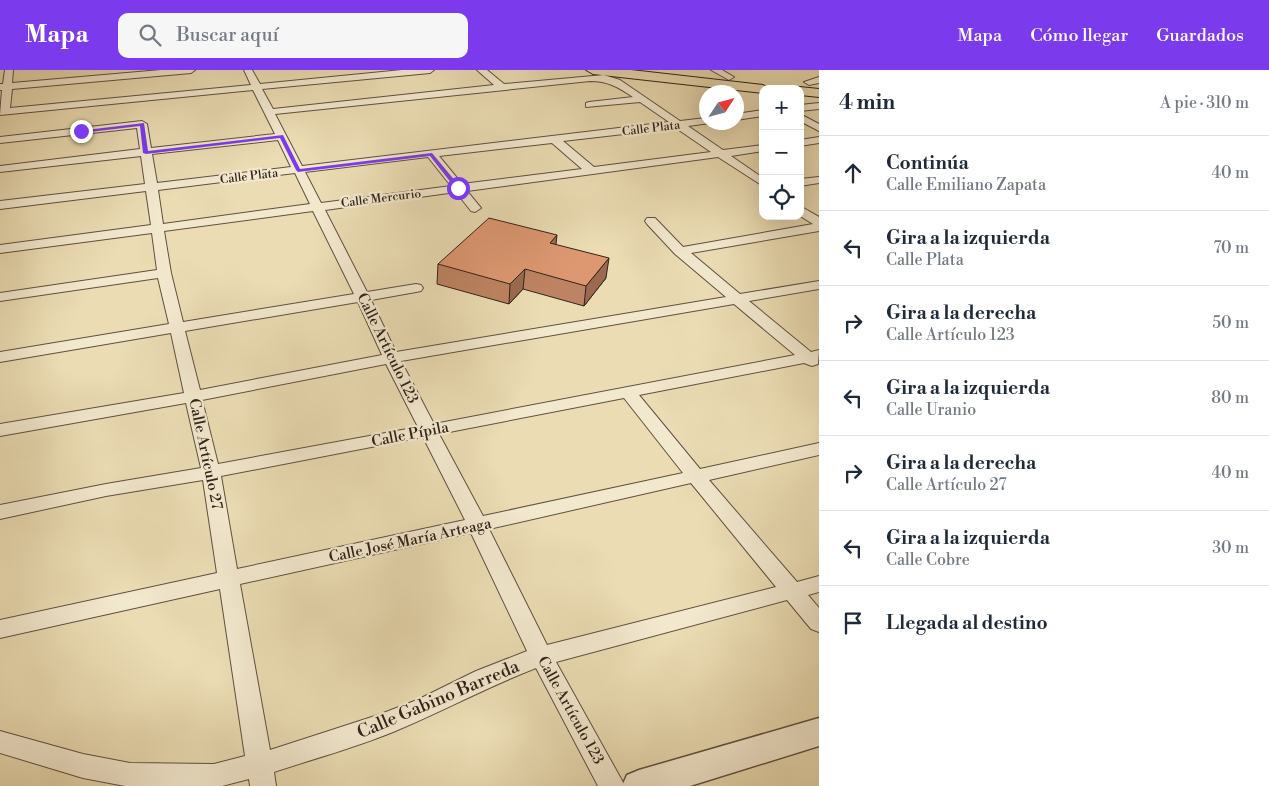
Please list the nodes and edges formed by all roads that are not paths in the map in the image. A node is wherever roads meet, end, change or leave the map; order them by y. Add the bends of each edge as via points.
1 (9, 70) edge
2 (191, 70) edge
3 (248, 70) edge
4 (430, 70) edge
5 (481, 70) edge
6 (716, 70) edge
7 (598, 74) edge
8 (729, 77) dead end
9 (132, 84) edge
10 (373, 84) edge
11 (255, 86) junction
12 (3, 87) edge
13 (502, 87) junction
14 (759, 89) edge
15 (641, 99) junction
16 (589, 105) dead end
17 (819, 106) edge
18 (804, 108) edge
19 (3, 112) edge
20 (269, 112) junction
21 (759, 114) edge
22 (744, 116) edge
23 (804, 119) edge
24 (699, 122) edge
25 (678, 124) junction
26 (819, 128) edge
27 (281, 136) junction
28 (555, 140) junction
29 (819, 140) edge
30 (804, 142) edge
31 (1, 143) edge
32 (759, 148) edge
33 (146, 153) junction
34 (719, 153) junction
35 (432, 155) junction
36 (0, 169) edge
37 (298, 170) junction
38 (590, 170) junction
39 (819, 180) edge
40 (759, 181) edge
41 (804, 182) edge
42 (151, 188) junction
43 (458, 188) junction
44 (0, 205) edge
45 (316, 206) junction
46 (475, 208) dead end
47 (804, 213) edge
48 (651, 221) dead end
49 (819, 223) edge
50 (158, 227) junction
51 (819, 227) edge
52 (0, 249) edge
53 (680, 251) junction
54 (164, 273) junction
55 (819, 285) edge
56 (416, 288) dead end
57 (0, 297) edge
58 (363, 297) junction
59 (738, 299) junction
60 (176, 328) junction
61 (0, 356) edge
62 (391, 358) junction
63 (815, 359) edge
64 (628, 392) junction
65 (195, 396) junction
66 (0, 430) edge
67 (429, 430) junction
68 (819, 449) edge
69 (211, 472) junction
70 (696, 477) junction
71 (0, 512) edge
72 (478, 526) junction
73 (230, 580) junction
74 (819, 584) edge
75 (793, 592) junction
76 (819, 623) edge
77 (0, 629) edge
78 (541, 656) junction
79 (819, 732) edge
80 (0, 742) edge
81 (261, 776) edge
82 (612, 786) edge
83 (639, 786) edge

1 - 12 street
2 - 9 street
3 - 11 street, Calle Artículo 123
4 - 10 street
5 - 13 street
6 - 8 street
7 - 13 street
7 - 14 main road
7 - 15 street via 617,82
9 - 11 street
9 - 12 street
9 - 19 street
10 - 11 street
10 - 13 street
10 - 20 street
11 - 20 street, Calle Artículo 123
12 - 19 street
15 - 16 street
15 - 25 street
17 - 18 street
20 - 27 street, Calle Artículo 123
21 - 22 street
23 - 26 street
24 - 25 street, Calle Plata
25 - 28 street, Calle Plata
25 - 34 street
27 - 33 street
27 - 37 street, Calle Artículo 123
28 - 35 street, Calle Plata
28 - 38 street
29 - 30 street
31 - 33 street, Calle Artículo 27 via 142,124
32 - 34 street, Calle Mercurio
33 - 36 street
33 - 42 street, Calle Artículo 27
34 - 38 street, Calle Mercurio
34 - 40 street
35 - 37 street, Calle Plata
35 - 43 street
37 - 42 street, Calle Plata
37 - 45 street, Calle Artículo 123
38 - 43 street, Calle Mercurio
39 - 41 street
42 - 44 street, Calle Plata
42 - 50 street, Calle Artículo 27
43 - 45 street, Calle Mercurio
43 - 46 street
45 - 50 street, Calle Mercurio
45 - 58 street, Calle Artículo 123
47 - 49 street
48 - 53 street
50 - 52 street, Calle Mercurio
50 - 54 street, Calle Artículo 27
51 - 53 street
53 - 59 street
54 - 57 street
54 - 60 street, Calle Artículo 27
55 - 59 street
56 - 58 street
58 - 60 street
58 - 62 street, Calle Artículo 123
59 - 62 street
59 - 63 street
60 - 61 street
60 - 65 street, Calle Artículo 27
62 - 65 street
62 - 67 street, Calle Artículo 123
63 - 64 street, Calle Pípila
64 - 67 street, Calle Pípila
64 - 70 street
65 - 66 street
65 - 69 street, Calle Artículo 27
67 - 69 street, Calle Pípila
67 - 72 street, Calle Artículo 123
68 - 70 street, Calle José María Arteaga
69 - 71 street, Calle Pípila
69 - 73 street, Calle Artículo 27
70 - 72 street, Calle José María Arteaga
70 - 75 street
72 - 73 street, Calle José María Arteaga
72 - 78 street, Calle Artículo 123
73 - 77 street, Calle José María Arteaga
73 - 81 street, Calle Artículo 27
74 - 75 street, Calle Gabino Barreda
75 - 76 street
75 - 78 street, Calle Gabino Barreda
78 - 81 street, Calle Gabino Barreda
78 - 82 street, Calle Artículo 123
79 - 83 street
80 - 81 street, Calle Gabino Barreda via 83,766 130,775

